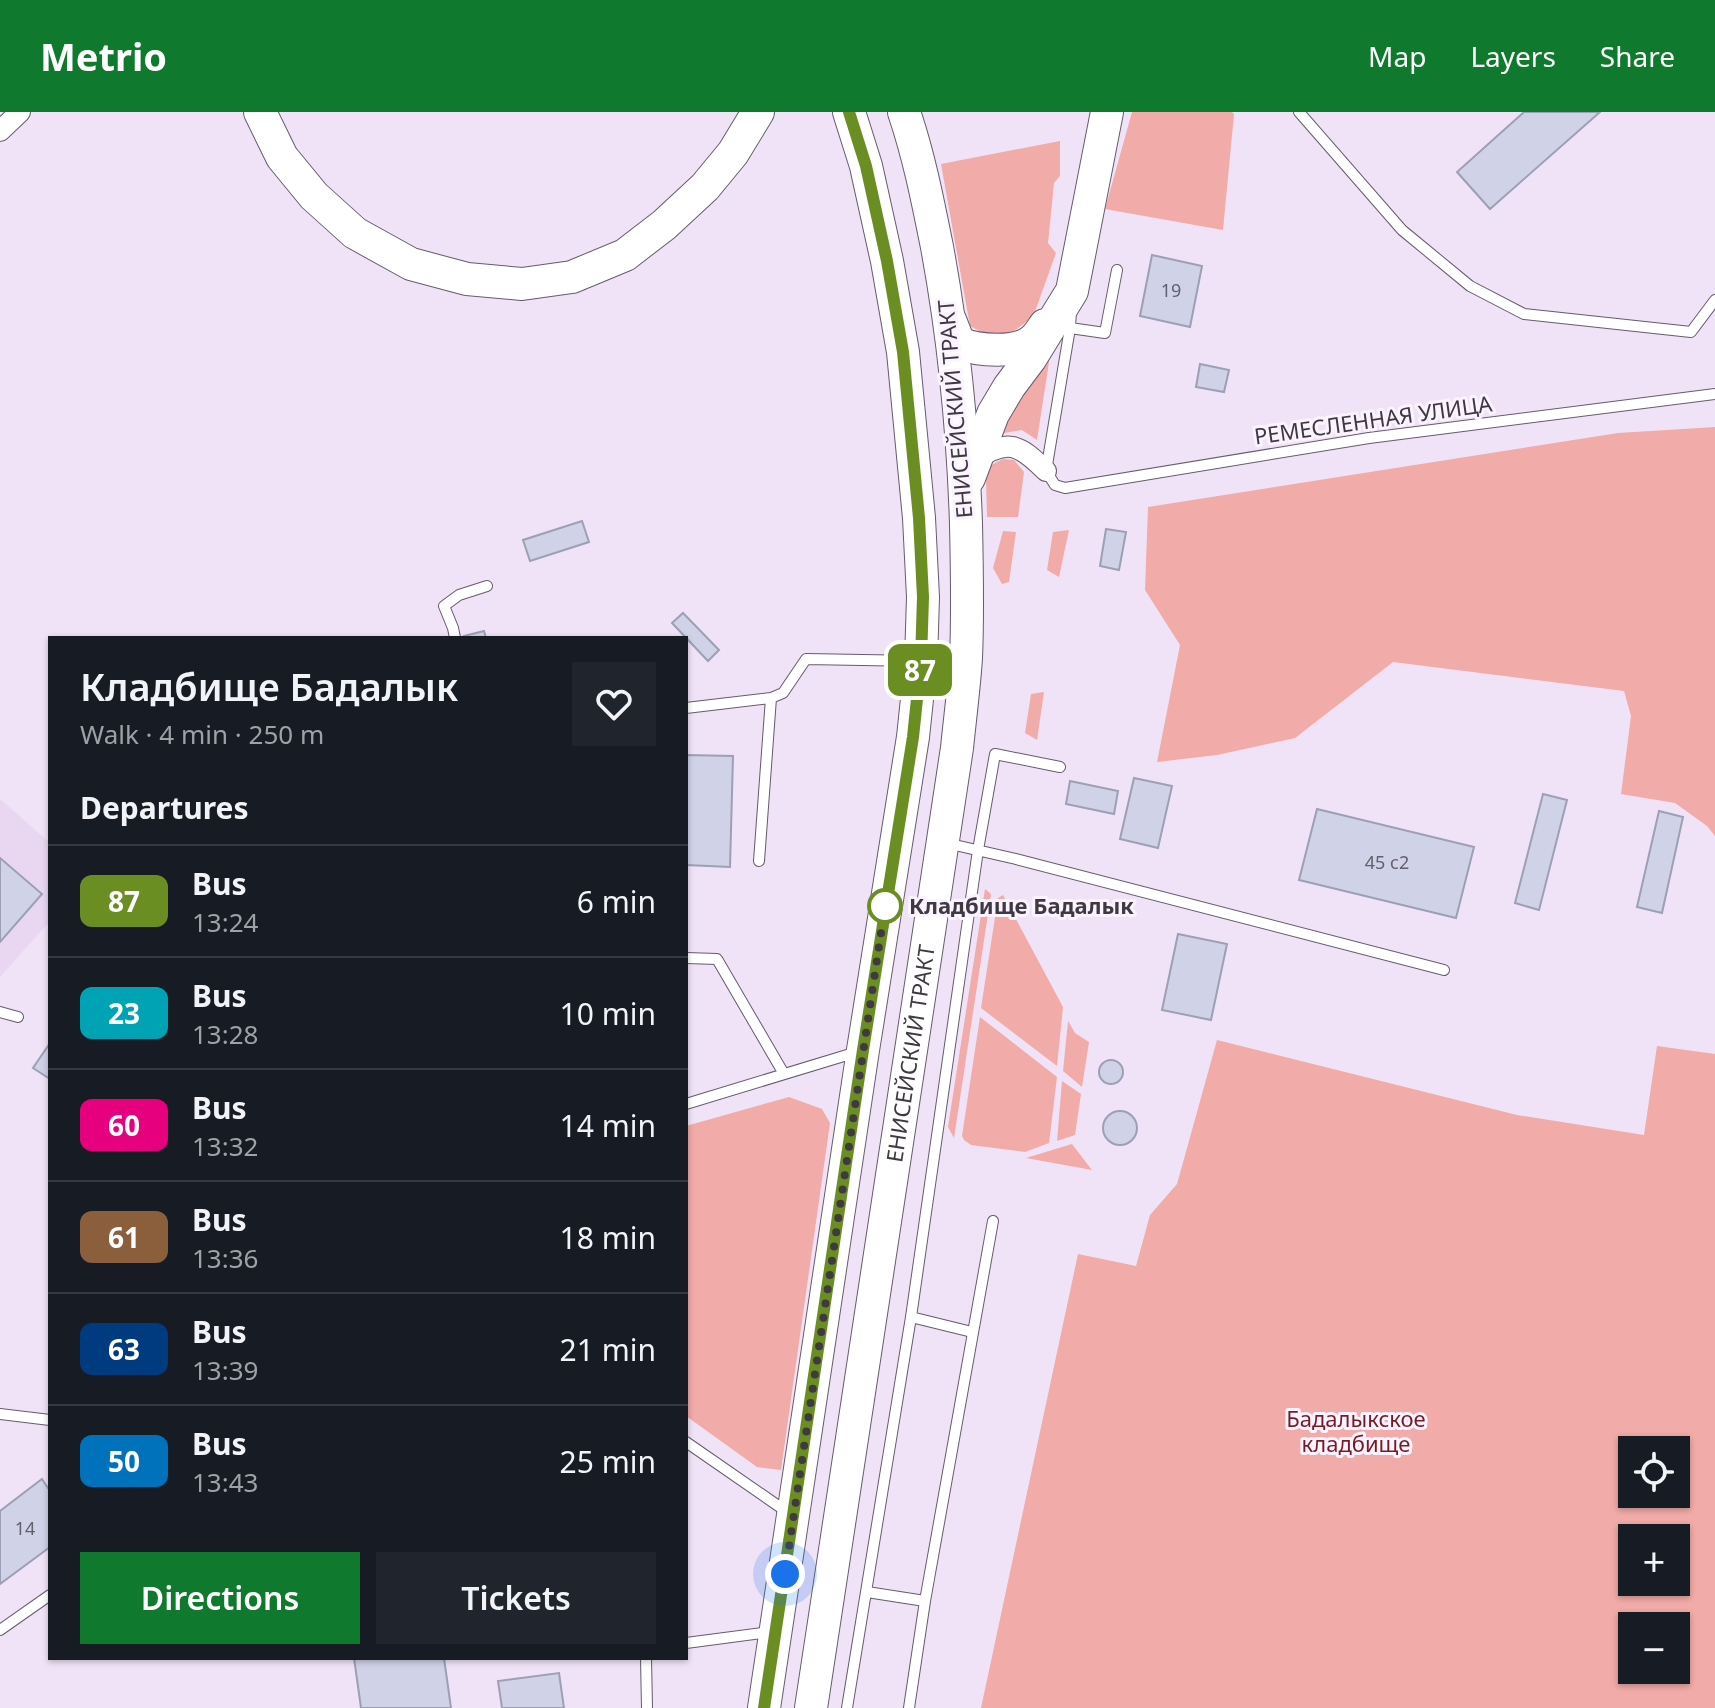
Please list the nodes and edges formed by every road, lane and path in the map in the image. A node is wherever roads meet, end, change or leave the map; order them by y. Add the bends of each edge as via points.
1 (20, 112) edge
2 (260, 112) edge
3 (758, 112) edge
4 (849, 112) edge
5 (904, 112) edge
6 (1107, 112) edge
7 (1299, 112) edge
8 (0, 131) edge
9 (1117, 270) dead end
10 (1072, 291) junction
11 (1715, 300) edge
12 (948, 315) junction
13 (1070, 328) junction
14 (1715, 394) edge
15 (1046, 471) junction
16 (970, 474) junction
17 (487, 586) dead end
18 (455, 636) edge
19 (921, 661) junction
20 (771, 698) junction
21 (688, 708) edge
22 (1060, 767) dead end
23 (897, 835) junction
24 (942, 842) junction
25 (978, 850) junction
26 (759, 861) dead end
27 (688, 958) edge
28 (1444, 970) dead end
29 (0, 1012) edge
30 (18, 1017) dead end
31 (863, 1050) junction
32 (784, 1074) junction
33 (688, 1103) edge
34 (993, 1221) dead end
35 (911, 1317) junction
36 (972, 1332) junction
37 (0, 1414) edge
38 (48, 1420) edge
39 (688, 1443) edge
40 (794, 1517) junction
41 (867, 1592) junction
42 (48, 1596) edge
43 (925, 1601) junction
44 (0, 1630) edge
45 (776, 1631) junction
46 (688, 1643) edge
47 (646, 1660) edge
48 (647, 1708) edge
49 (764, 1708) edge
50 (811, 1708) edge
51 (847, 1708) edge
52 (909, 1708) edge

1 - 8 street
2 - 3 main road via 282,157 355,233 411,264 467,279 522,284 572,277 625,255 705,187
4 - 19 main road, ЕНИСЕЙСКИЙ ТРАКТ via 866,166 903,352 920,534
5 - 12 main road, ЕНИСЕЙСКИЙ ТРАКТ via 928,202
6 - 10 main road
7 - 11 lane via 1402,230 1470,286 1524,314 1691,332
9 - 13 lane via 1105,333
10 - 12 main road via 1032,342 1011,348 959,343
10 - 13 lane
10 - 16 main road via 993,414
12 - 16 main road, ЕНИСЕЙСКИЙ ТРАКТ
13 - 15 lane
14 - 15 lane, РЕМЕСЛЕННАЯ УЛИЦА via 1369,438 1065,488 1055,485
15 - 16 street via 1017,448 992,449
16 - 24 main road, ЕНИСЕЙСКИЙ ТРАКТ via 966,656
17 - 18 lane via 444,606
19 - 20 lane via 806,659 783,693
19 - 23 main road, ЕНИСЕЙСКИЙ ТРАКТ
20 - 21 lane
20 - 26 lane
22 - 25 lane via 995,754
23 - 24 main road
23 - 31 main road, ЕНИСЕЙСКИЙ ТРАКТ
24 - 25 lane
24 - 50 main road, ЕНИСЕЙСКИЙ ТРАКТ
25 - 28 lane
25 - 35 lane
27 - 32 lane via 717,959
29 - 30 lane
31 - 32 lane
31 - 40 main road, ЕНИСЕЙСКИЙ ТРАКТ
32 - 33 lane
34 - 36 lane
35 - 36 lane
35 - 41 lane
36 - 43 lane
37 - 38 lane
39 - 40 lane
40 - 45 main road, ЕНИСЕЙСКИЙ ТРАКТ
41 - 43 lane
41 - 51 lane
42 - 44 lane
43 - 52 lane
45 - 46 lane
45 - 49 main road, ЕНИСЕЙСКИЙ ТРАКТ
47 - 48 lane

